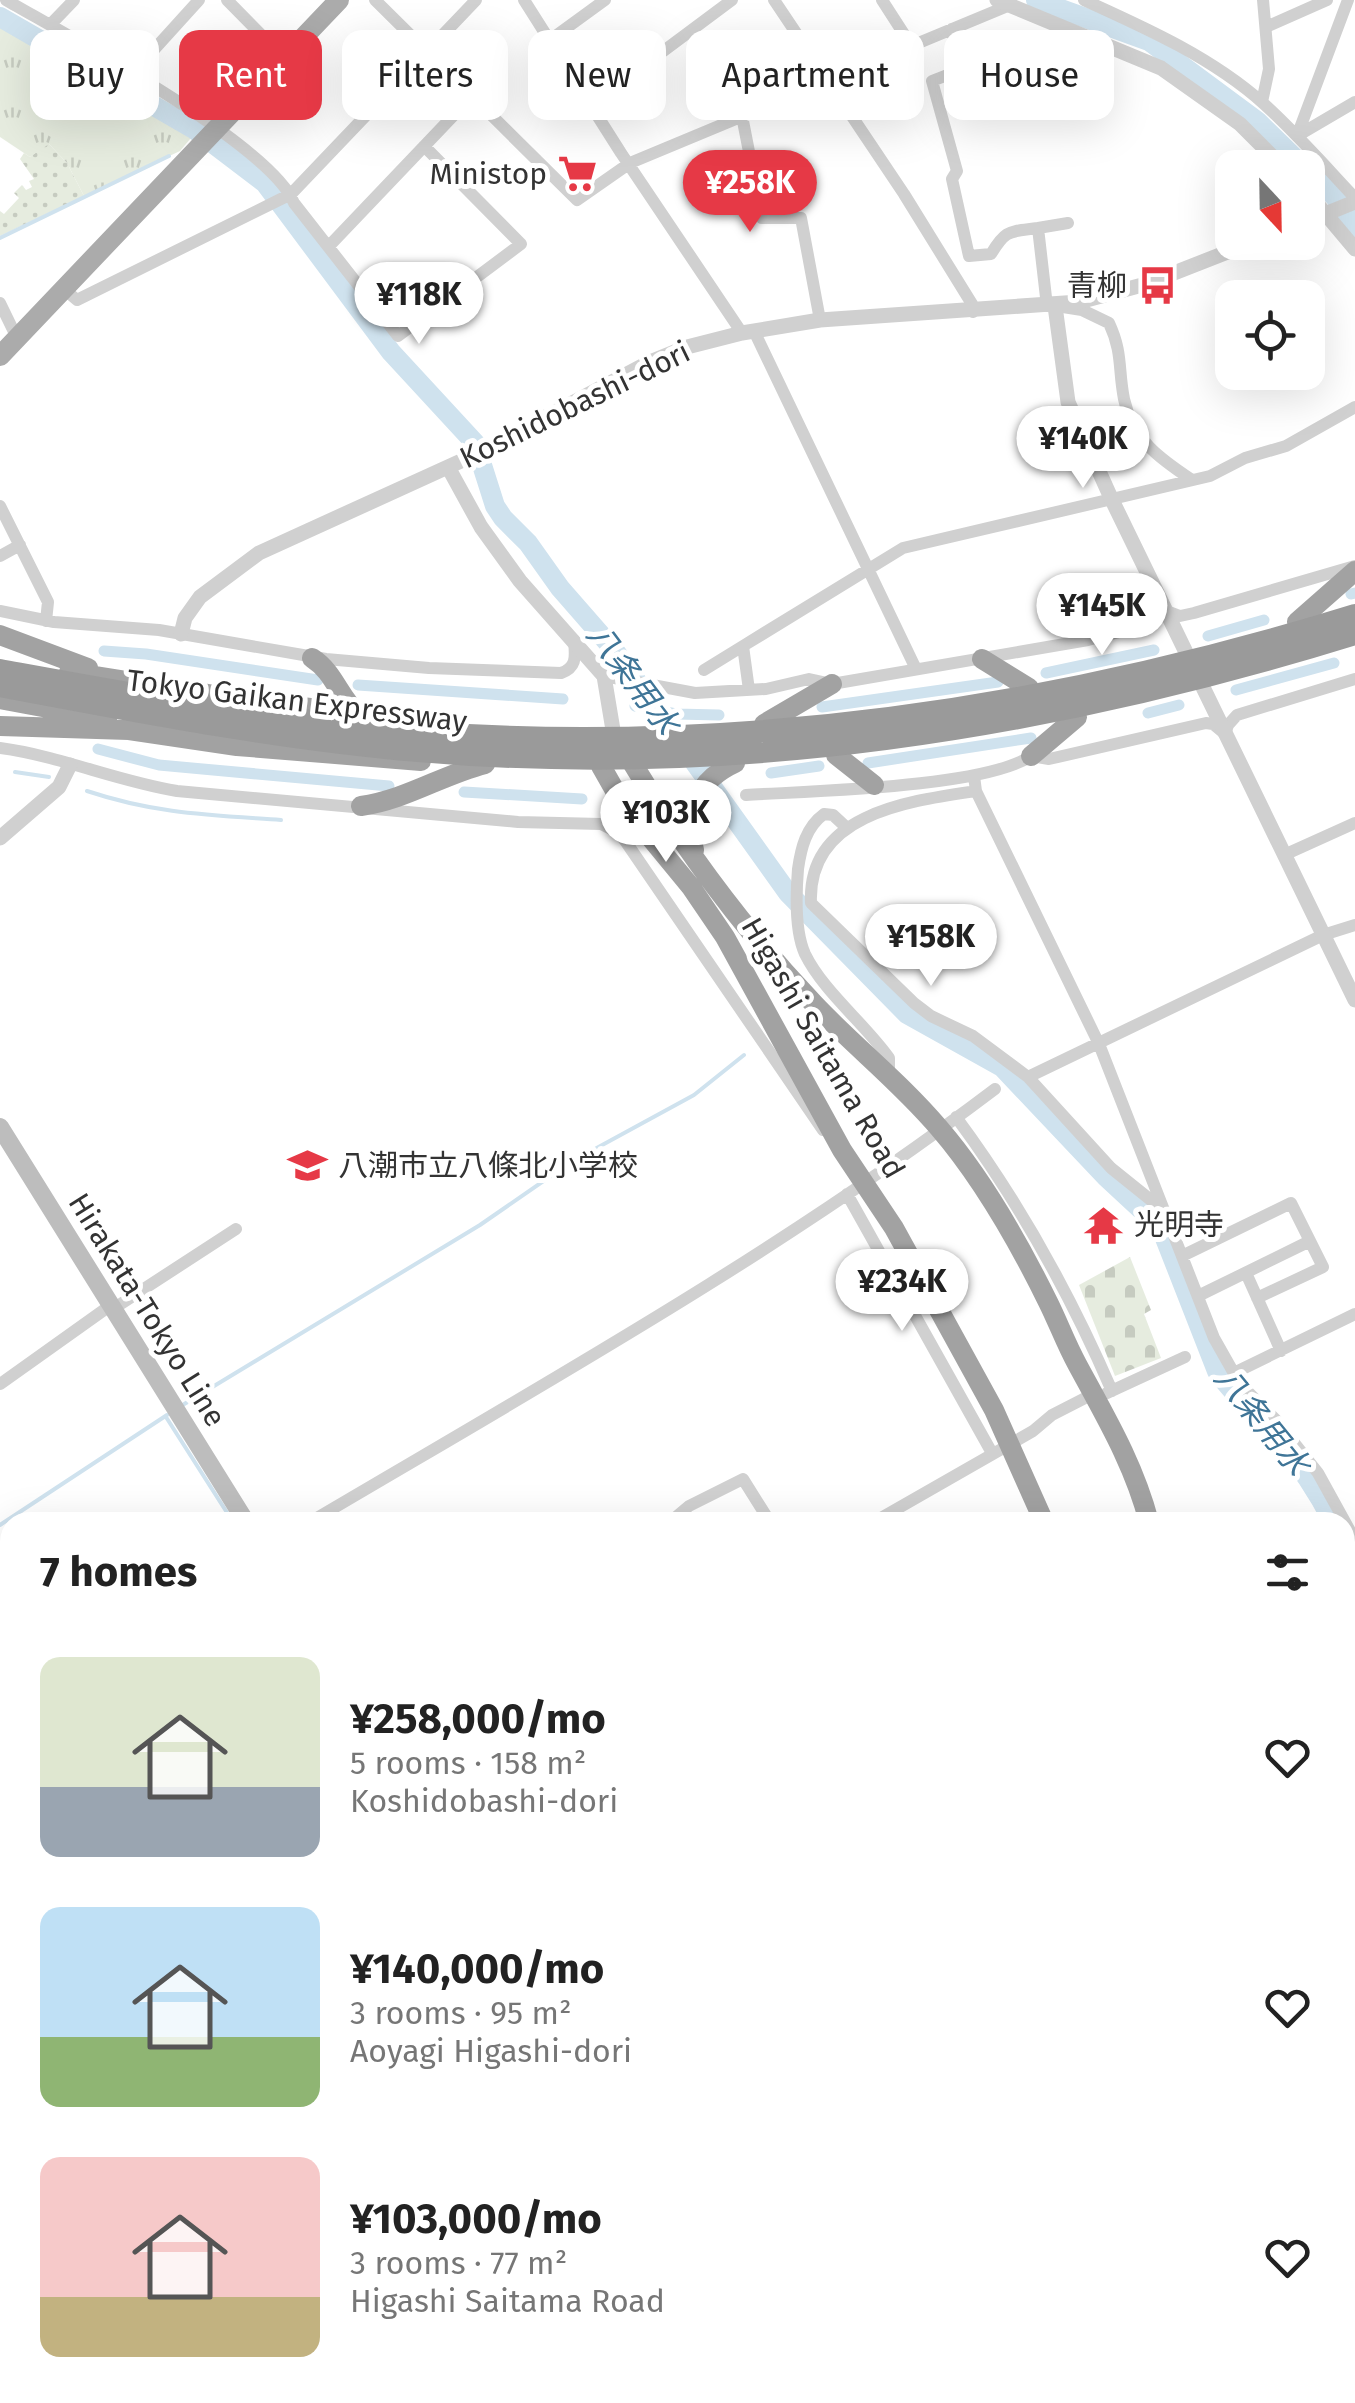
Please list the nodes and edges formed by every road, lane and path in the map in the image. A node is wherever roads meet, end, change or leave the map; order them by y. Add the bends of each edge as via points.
1 (6, 0) edge
2 (74, 0) edge
3 (199, 0) edge
4 (226, 0) edge
5 (339, 0) edge
6 (376, 0) edge
7 (476, 0) edge
8 (524, 0) edge
9 (605, 0) edge
10 (732, 0) edge
11 (774, 0) edge
12 (882, 0) edge
13 (1084, 0) edge
14 (1263, 0) edge
15 (1327, 0) edge
16 (1348, 0) edge
17 (1003, 3) edge
18 (50, 25) junction
19 (1266, 27) junction
20 (952, 29) junction
21 (58, 30) edge
22 (256, 30) edge
23 (311, 30) edge
24 (405, 30) edge
25 (447, 30) edge
26 (544, 30) edge
27 (564, 30) edge
28 (794, 30) edge
29 (902, 30) edge
30 (924, 40) edge
31 (159, 44) edge
32 (666, 49) edge
33 (159, 92) edge
34 (1262, 102) junction
35 (1355, 102) edge
36 (225, 120) edge
37 (361, 120) edge
38 (449, 120) edge
39 (496, 120) edge
40 (601, 120) edge
41 (732, 120) edge
42 (743, 120) edge
43 (853, 120) edge
44 (217, 128) junction
45 (1297, 136) junction
46 (424, 146) junction
47 (1266, 150) edge
48 (630, 163) junction
49 (291, 194) junction
50 (1354, 201) edge
51 (1325, 210) edge
52 (1328, 213) junction
53 (1325, 214) edge
54 (1068, 223) dead end
55 (1038, 228) junction
56 (330, 245) junction
57 (1355, 248) edge
58 (1215, 257) edge
59 (64, 288) junction
60 (0, 303) edge
61 (1051, 306) junction
62 (973, 312) junction
63 (820, 320) junction
64 (748, 332) junction
65 (17, 338) junction
66 (0, 356) edge
67 (1355, 408) edge
68 (448, 467) junction
69 (1192, 480) junction
70 (1110, 498) junction
71 (0, 506) edge
72 (20, 546) junction
73 (0, 556) edge
74 (1355, 568) edge
75 (870, 569) junction
76 (1355, 604) edge
77 (1164, 610) junction
78 (0, 611) edge
79 (1355, 614) edge
80 (46, 621) junction
81 (1296, 622) junction
82 (181, 634) junction
83 (0, 635) edge
84 (574, 640) junction
85 (1354, 642) edge
86 (743, 646) junction
87 (1186, 654) junction
88 (312, 658) junction
89 (982, 659) junction
90 (0, 662) edge
91 (916, 668) junction
92 (0, 670) edge
93 (704, 670) dead end
94 (604, 676) junction
95 (118, 679) junction
96 (1355, 679) edge
97 (832, 684) junction
98 (0, 686) edge
99 (1202, 686) junction
100 (1030, 688) junction
101 (749, 690) junction
102 (0, 699) edge
103 (358, 714) junction
104 (1077, 718) junction
105 (764, 724) junction
106 (0, 726) edge
107 (613, 730) junction
108 (1225, 734) junction
109 (206, 741) junction
110 (0, 748) edge
111 (836, 754) junction
112 (1031, 756) junction
113 (735, 763) junction
114 (485, 764) junction
115 (70, 765) junction
116 (602, 766) junction
117 (634, 766) junction
118 (974, 776) junction
119 (874, 785) junction
120 (976, 790) junction
121 (746, 795) dead end
122 (362, 806) junction
123 (1355, 823) edge
124 (847, 828) junction
125 (0, 838) edge
126 (1284, 855) junction
127 (697, 863) junction
128 (1355, 925) edge
129 (1322, 934) junction
130 (1355, 1000) edge
131 (1100, 1044) junction
132 (889, 1076) junction
133 (1028, 1077) junction
134 (995, 1088) dead end
135 (948, 1123) junction
136 (0, 1128) edge
137 (842, 1150) junction
138 (856, 1189) junction
139 (1164, 1210) junction
140 (236, 1229) dead end
141 (1310, 1241) junction
142 (1182, 1256) junction
143 (1246, 1273) junction
144 (1198, 1296) junction
145 (1257, 1298) junction
146 (112, 1307) junction
147 (1355, 1314) edge
148 (1280, 1350) junction
149 (1185, 1357) dead end
150 (1234, 1374) junction
151 (0, 1384) edge
152 (1101, 1394) junction
153 (1011, 1443) junction
154 (992, 1454) junction
155 (240, 1512) edge
156 (327, 1512) edge
157 (682, 1512) edge
158 (763, 1512) edge
159 (891, 1512) edge
160 (1040, 1512) edge
161 (1146, 1512) edge
162 (1340, 1512) edge

1 - 18 street
2 - 18 street
3 - 31 street
4 - 22 street
5 - 23 main road
6 - 24 street
7 - 25 street
8 - 26 street
9 - 27 street
10 - 32 street
11 - 28 street
12 - 29 street
13 - 34 street via 1192,53
14 - 19 street
15 - 19 street
16 - 45 street
17 - 20 street
17 - 47 street via 1162,68
18 - 21 street
19 - 34 street
20 - 30 street
20 - 55 street via 960,70 932,81 969,256 991,254 1006,234
33 - 44 street
34 - 45 street
35 - 45 street
36 - 44 main road
37 - 49 street
38 - 46 street
39 - 48 street via 577,200
40 - 48 street
41 - 48 street
42 - 63 street via 762,218 800,218
43 - 62 street
44 - 49 street
44 - 59 main road
45 - 50 street
46 - 56 street
46 - 56 street via 521,244 398,336
48 - 64 street
49 - 56 street
49 - 59 street via 77,300
50 - 52 street
51 - 52 street
52 - 53 street
52 - 57 street
54 - 55 street
55 - 61 street
58 - 61 street, Koshidobashi-dori via 1146,284
59 - 65 main road
60 - 65 street
61 - 62 street, Koshidobashi-dori
61 - 69 street via 1109,323 1121,355 1123,395 1141,436 1152,453
61 - 70 street via 1068,402
62 - 63 street, Koshidobashi-dori
63 - 64 street, Koshidobashi-dori
64 - 68 street, Koshidobashi-dori via 650,362
64 - 75 street
65 - 66 main road
67 - 69 street via 1286,446
68 - 82 street, Koshidobashi-dori via 238,565 200,597
68 - 84 street via 520,582
69 - 70 street
70 - 75 street via 903,548
70 - 77 street
71 - 72 street
72 - 73 street
72 - 80 street via 48,602
74 - 77 street via 1194,613
74 - 81 highway
75 - 86 street
75 - 91 street
76 - 81 highway
77 - 87 street
77 - 89 street via 1141,628
78 - 80 street
79 - 92 highway, Tokyo Gaikan Expressway via 1042,695 850,725 712,736 428,733 254,713
80 - 82 street
81 - 87 highway
82 - 88 street
83 - 95 highway
84 - 88 street via 575,662 561,673
84 - 94 street
85 - 98 highway, Tokyo Gaikan Expressway via 1006,721 722,755 570,758 419,751
85 - 99 highway
86 - 93 street
86 - 101 street
87 - 99 street
87 - 100 highway
88 - 103 highway
89 - 91 street
89 - 100 highway
90 - 95 highway
91 - 97 street
94 - 101 street via 673,692
94 - 107 street
95 - 103 highway
96 - 108 street via 1237,715
97 - 101 street via 808,680
97 - 105 highway
99 - 104 highway
99 - 108 street
100 - 105 highway
102 - 109 highway
103 - 107 highway
104 - 111 highway
104 - 112 highway
105 - 107 highway
106 - 109 highway via 129,730
107 - 116 highway
107 - 117 highway, Higashi Saitama Road
108 - 112 street via 1206,723 1049,760
108 - 126 street
109 - 114 highway
110 - 115 street
111 - 113 highway
111 - 119 highway
112 - 118 street
113 - 117 highway
113 - 127 highway via 706,781 692,808
114 - 116 highway
114 - 122 highway
115 - 122 street via 177,791
115 - 125 street via 59,787
116 - 117 highway
116 - 137 highway, Higashi Saitama Road via 622,803 725,938
117 - 127 highway, Higashi Saitama Road
118 - 119 street
118 - 120 street
119 - 121 street
120 - 124 street via 899,804
120 - 131 street
122 - 137 street via 601,824 618,833 798,1097
123 - 126 street
124 - 132 street via 824,814 804,841 800,940 812,965 890,1058
124 - 133 street via 818,859 812,903 914,1003
126 - 129 street
127 - 132 highway, Higashi Saitama Road via 801,990
128 - 129 street
129 - 130 street
129 - 131 street
131 - 133 street
131 - 139 street
132 - 135 highway, Higashi Saitama Road
133 - 139 street via 1110,1168
134 - 135 street
135 - 138 street
135 - 152 highway, Higashi Saitama Road
136 - 146 main road, Hirakata-Tokyo Line
137 - 138 highway, Higashi Saitama Road
138 - 153 highway, Higashi Saitama Road via 894,1228
138 - 154 street
138 - 156 street
139 - 142 street
140 - 146 street
141 - 142 street via 1291,1203
141 - 143 street
141 - 145 street via 1323,1267
142 - 144 street
143 - 144 street
143 - 145 street
144 - 150 street
145 - 148 street
146 - 151 street
146 - 155 main road, Hirakata-Tokyo Line
147 - 148 street
148 - 150 street
149 - 152 street
150 - 162 street via 1318,1472
152 - 153 street via 1052,1414
152 - 161 highway, Higashi Saitama Road
153 - 154 street
153 - 160 highway, Higashi Saitama Road
154 - 159 street
157 - 158 street via 742,1479

